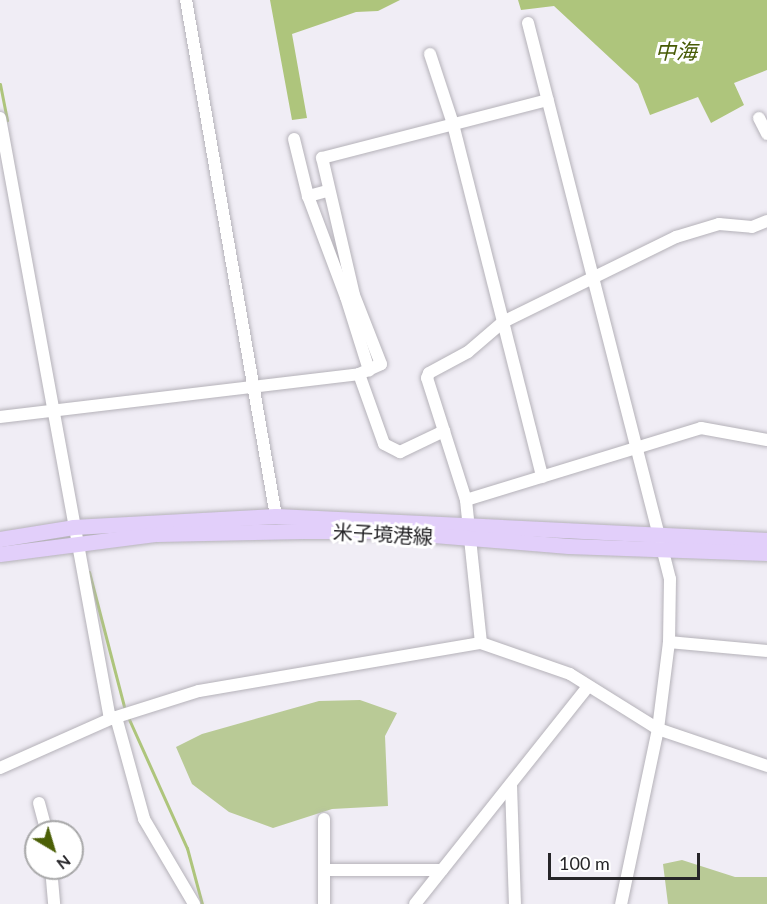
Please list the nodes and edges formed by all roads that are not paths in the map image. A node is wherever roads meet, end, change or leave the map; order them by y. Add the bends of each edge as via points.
1 (186, 0) edge
2 (528, 23) dead end
3 (430, 54) dead end
4 (548, 100) junction
5 (0, 118) edge
6 (759, 118) dead end
7 (453, 124) junction
8 (767, 134) edge
9 (294, 139) dead end
10 (327, 191) junction
11 (308, 196) junction
12 (767, 221) edge
13 (595, 277) junction
14 (350, 296) junction
15 (503, 321) junction
16 (364, 372) junction
17 (253, 387) junction
18 (54, 411) junction
19 (0, 417) edge
20 (444, 431) junction
21 (767, 440) edge
22 (637, 449) junction
23 (542, 477) junction
24 (466, 501) junction
25 (276, 516) junction
26 (471, 532) junction
27 (75, 535) junction
28 (0, 539) edge
29 (767, 540) edge
30 (661, 542) junction
31 (767, 553) edge
32 (0, 554) edge
33 (669, 642) junction
34 (481, 643) junction
35 (767, 651) edge
36 (587, 688) junction
37 (113, 718) junction
38 (658, 729) junction
39 (767, 766) edge
40 (0, 768) edge
41 (511, 784) junction
42 (39, 803) dead end
43 (324, 819) dead end
44 (44, 820) edge
45 (324, 870) junction
46 (442, 870) junction
47 (52, 880) edge
48 (54, 904) edge
49 (194, 904) edge
50 (324, 904) edge
51 (415, 904) edge
52 (515, 904) edge
53 (621, 904) edge

1 - 17 street
2 - 4 street
3 - 7 street
4 - 7 street
4 - 13 street
5 - 18 street
6 - 8 street
7 - 10 street via 322,158
7 - 15 street
9 - 11 street
10 - 11 street
10 - 14 street
11 - 14 street
12 - 13 street via 752,227 719,224 676,237
13 - 15 street
13 - 22 street
14 - 16 street via 381,364
15 - 20 street via 468,352 429,373 427,378
15 - 23 street
16 - 17 street
16 - 20 street via 384,444 400,452
17 - 18 street
17 - 25 street
18 - 19 street
18 - 27 street
20 - 24 street
21 - 22 street via 700,428
22 - 23 street
22 - 30 street
23 - 24 street
24 - 26 street
25 - 26 main road, 米子境港線
25 - 27 main road, 米子境港線
26 - 27 main road, 米子境港線
26 - 30 main road, 米子境港線
26 - 34 street
27 - 28 main road, 米子境港線
27 - 32 main road, 米子境港線
27 - 37 street
29 - 30 main road, 米子境港線
30 - 31 main road, 米子境港線
30 - 33 street via 670,579
33 - 35 street
33 - 38 street
34 - 36 street via 570,674
34 - 37 street via 199,690
36 - 38 street
36 - 41 street
37 - 40 street
37 - 49 street via 144,819
38 - 39 street
38 - 53 street
41 - 46 street
41 - 52 street
42 - 44 street
43 - 45 street
45 - 46 street
45 - 50 street
46 - 51 street
47 - 48 street

